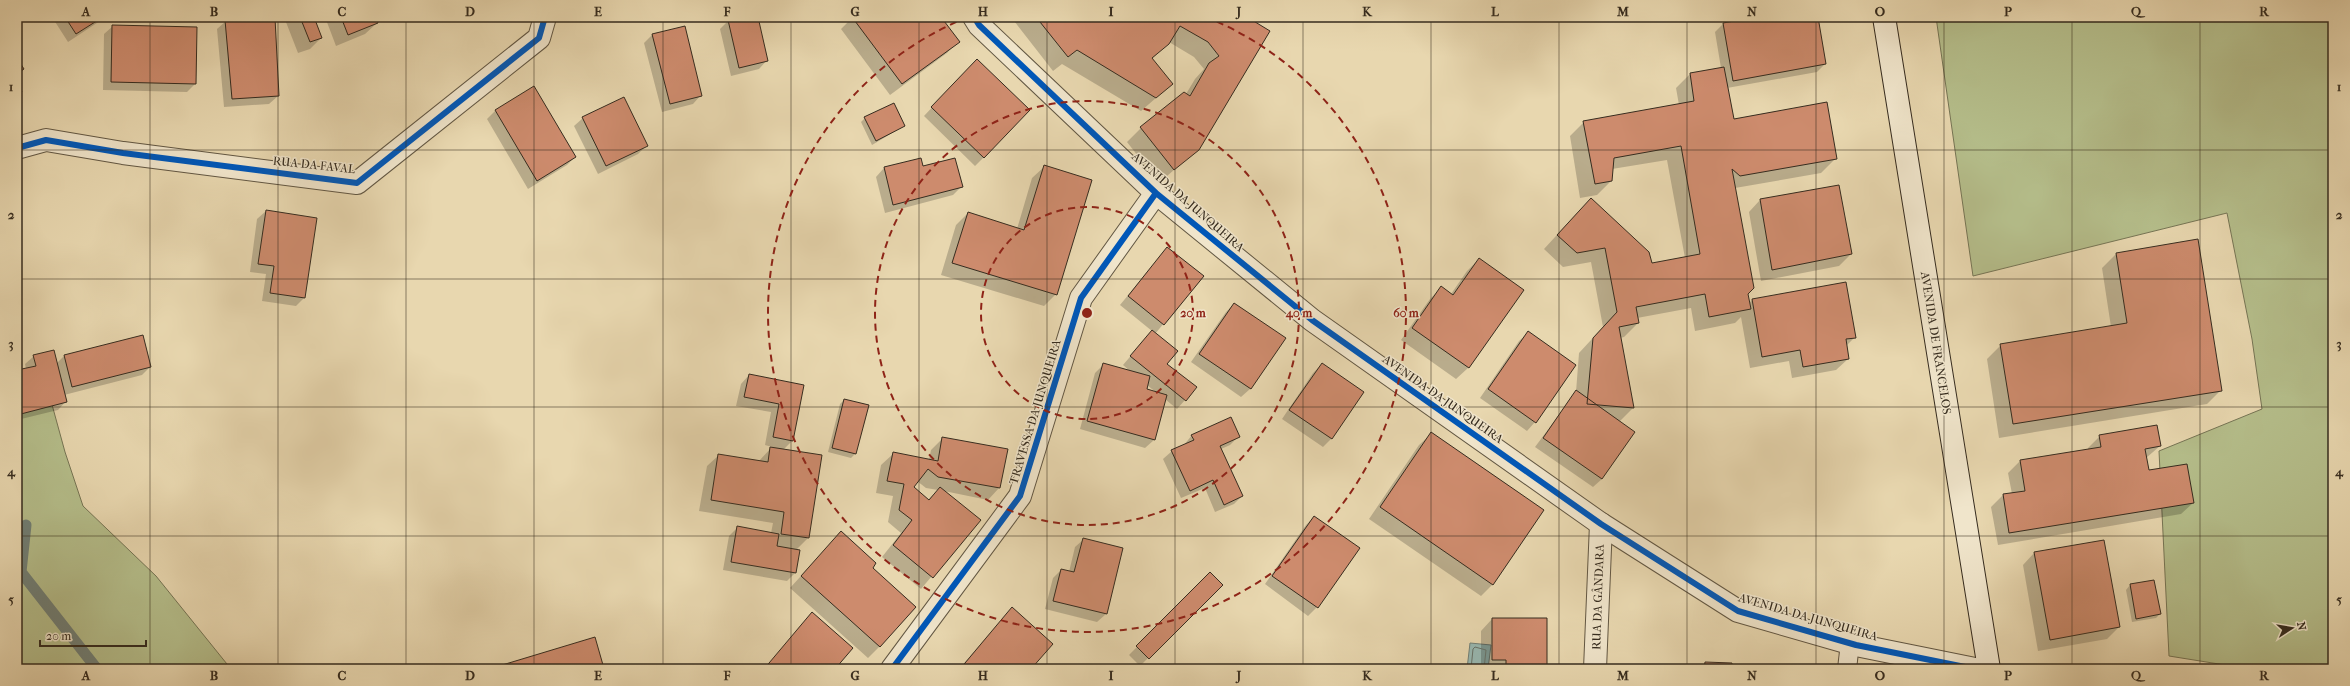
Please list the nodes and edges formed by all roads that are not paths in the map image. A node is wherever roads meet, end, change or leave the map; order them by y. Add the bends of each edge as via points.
1 (545, 17) edge
2 (974, 17) edge
3 (1884, 17) edge
4 (17, 148) edge
5 (1156, 193) junction
6 (1601, 524) junction
7 (1850, 643) junction
8 (892, 669) edge
9 (1595, 669) edge
10 (1846, 669) edge
11 (1975, 669) edge
12 (1989, 669) edge

1 - 4 street, RUA DA FAVAL via 539,38 357,183 123,153 46,140
2 - 5 street, AVENIDA DA JUNQUEIRA via 979,25
3 - 12 street, AVENIDA DE FRANCELOS
5 - 6 street, AVENIDA DA JUNQUEIRA via 1312,320
5 - 8 street, TRAVESSA DA JUNQUEIRA via 1081,298 1020,496
6 - 7 street, AVENIDA DA JUNQUEIRA via 1738,611
6 - 9 street, RUA DA GÂNDARA
7 - 10 lane
7 - 11 street, AVENIDA DA JUNQUEIRA

